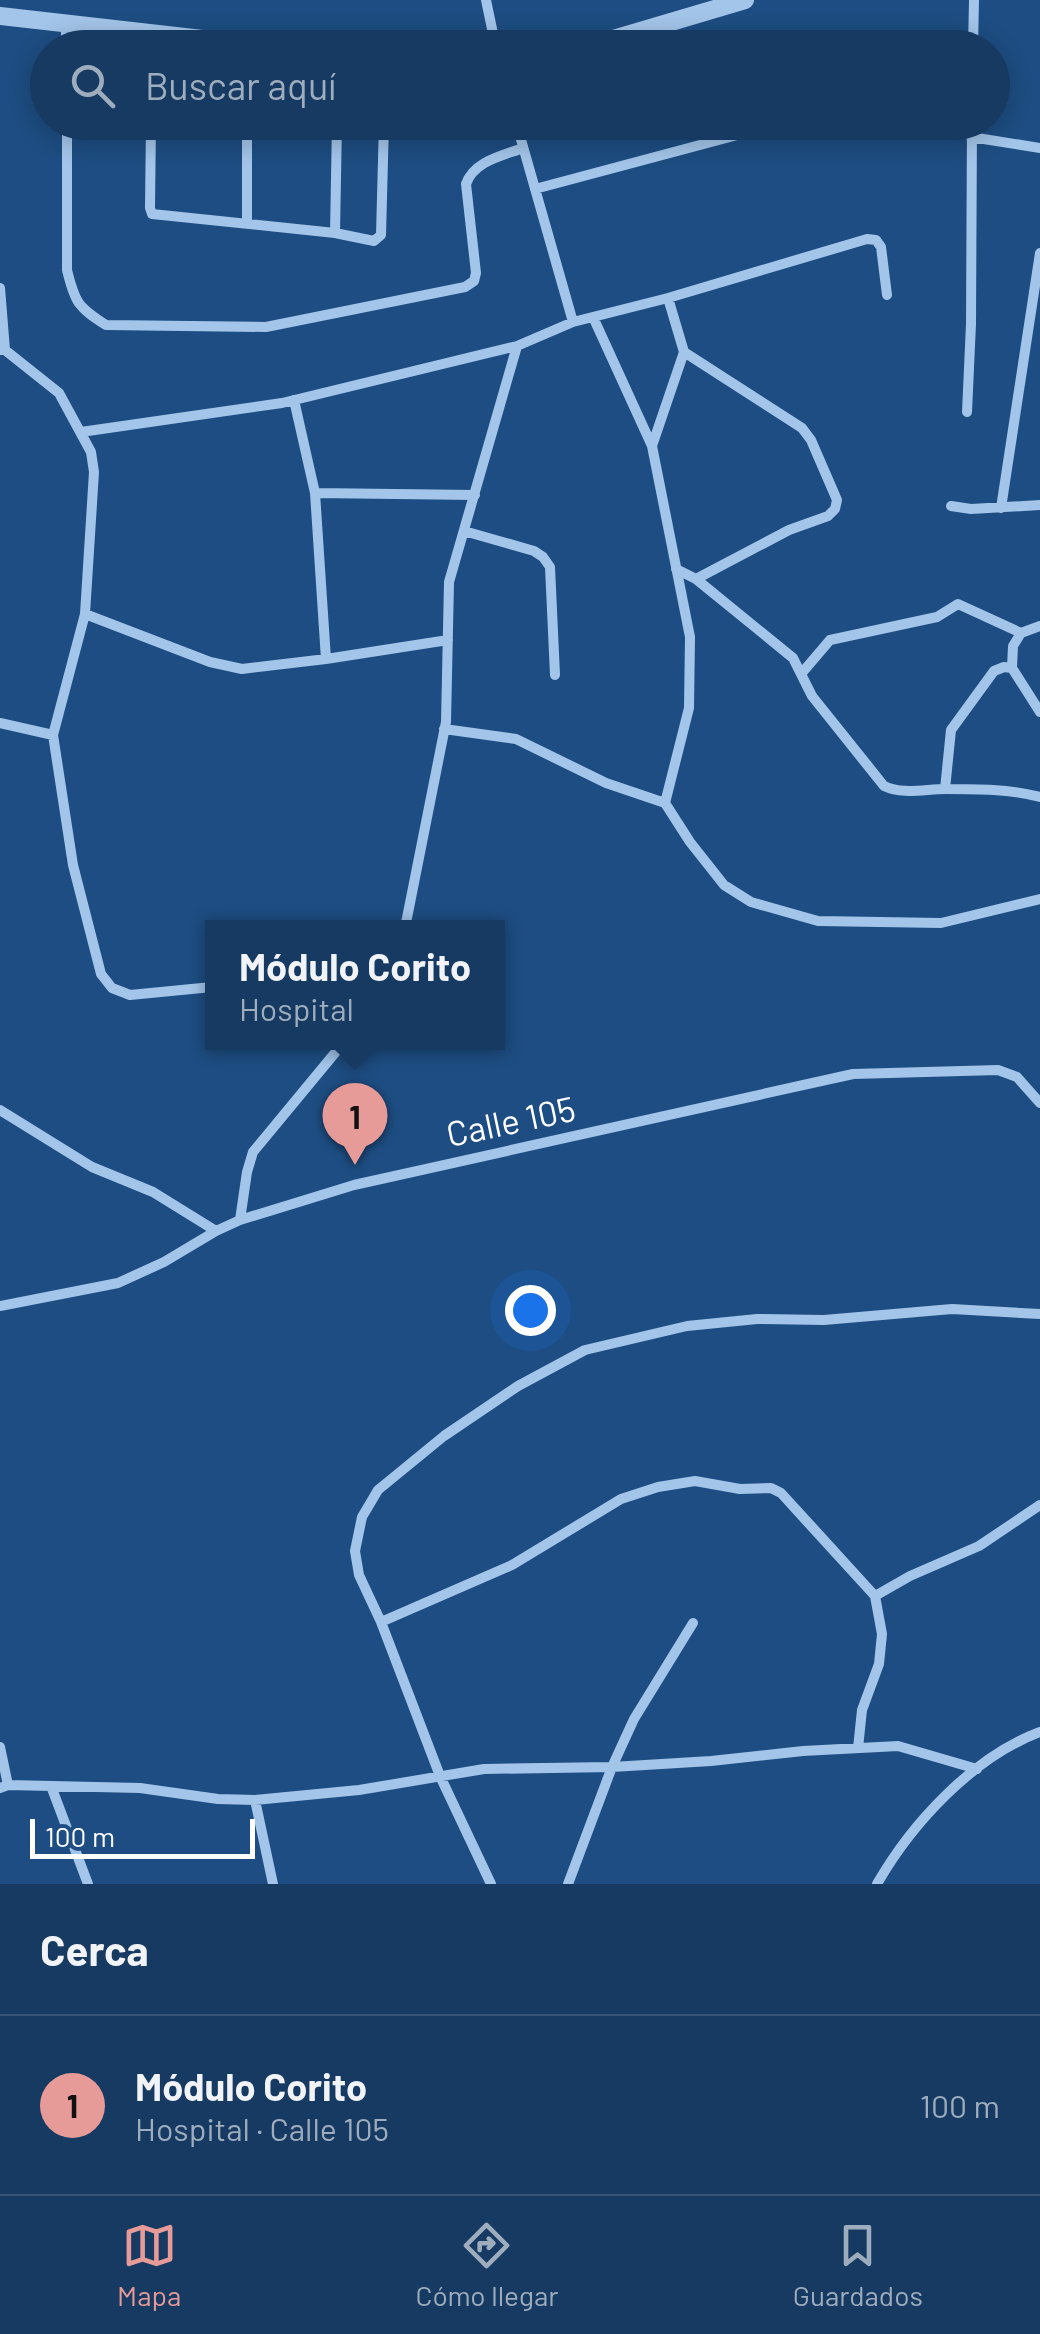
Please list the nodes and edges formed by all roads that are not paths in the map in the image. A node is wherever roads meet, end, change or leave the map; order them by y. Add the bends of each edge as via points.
1 (486, 0) edge
2 (974, 0) edge
3 (737, 1) edge
4 (0, 16) edge
5 (66, 24) junction
6 (66, 30) edge
7 (98, 30) edge
8 (492, 30) edge
9 (642, 30) edge
10 (973, 30) edge
11 (66, 140) edge
12 (151, 140) edge
13 (246, 140) edge
14 (338, 140) edge
15 (384, 140) edge
16 (521, 140) edge
17 (719, 140) edge
18 (971, 140) edge
19 (985, 140) edge
20 (523, 148) junction
21 (1040, 148) edge
22 (535, 189) junction
23 (246, 224) junction
24 (335, 233) junction
25 (1040, 253) edge
26 (0, 288) edge
27 (887, 295) dead end
28 (668, 298) junction
29 (593, 317) junction
30 (573, 322) junction
31 (517, 346) junction
32 (2, 350) edge
33 (684, 352) junction
34 (294, 400) junction
35 (967, 412) dead end
36 (81, 432) junction
37 (652, 446) junction
38 (315, 493) junction
39 (475, 494) junction
40 (951, 506) dead end
41 (1040, 506) edge
42 (1002, 508) junction
43 (464, 531) junction
44 (676, 569) junction
45 (696, 578) junction
46 (85, 614) junction
47 (1040, 626) edge
48 (1021, 632) junction
49 (448, 640) junction
50 (326, 659) junction
51 (1012, 668) junction
52 (800, 674) junction
53 (555, 675) dead end
54 (1040, 712) edge
55 (0, 723) edge
56 (444, 728) junction
57 (53, 736) junction
58 (945, 789) junction
59 (1040, 798) edge
60 (665, 804) junction
61 (1040, 900) edge
62 (408, 920) edge
63 (205, 987) edge
64 (337, 1050) edge
65 (1040, 1103) edge
66 (0, 1110) edge
67 (240, 1220) junction
68 (216, 1231) junction
69 (0, 1306) edge
70 (1040, 1314) edge
71 (1040, 1505) edge
72 (874, 1596) junction
73 (381, 1622) junction
74 (693, 1624) dead end
75 (1040, 1732) edge
76 (0, 1746) edge
77 (858, 1748) junction
78 (612, 1767) junction
79 (977, 1769) junction
80 (440, 1776) junction
81 (50, 1786) junction
82 (4, 1787) edge
83 (255, 1800) junction
84 (88, 1884) edge
85 (273, 1884) edge
86 (491, 1884) edge
87 (568, 1884) edge
88 (876, 1884) edge

1 - 8 street
2 - 10 street
3 - 9 street
4 - 5 street
5 - 6 street
5 - 7 street
11 - 20 street via 67,270 84,310 106,325 266,327 464,288 476,273 470,172
12 - 23 street via 152,214
13 - 23 street
14 - 24 street
15 - 24 street via 381,235 374,241
16 - 20 street
17 - 22 street
18 - 35 street
19 - 21 street
20 - 22 street
22 - 30 street
23 - 24 street
25 - 42 street
26 - 32 street
27 - 28 street via 882,247 868,239
28 - 29 street
28 - 33 street
29 - 30 street
29 - 37 street
30 - 31 street
31 - 34 street
31 - 39 street
32 - 36 street via 59,393
33 - 37 street
33 - 45 street via 802,428 838,500 828,516
34 - 36 street
34 - 38 street
36 - 46 street via 94,472
37 - 44 street
38 - 39 street
38 - 50 street
39 - 43 street
40 - 42 street
41 - 42 street
43 - 49 street via 449,582
43 - 53 street via 534,551 550,567
44 - 45 street
44 - 60 street via 690,637 689,708
45 - 52 street via 793,658
46 - 50 street via 242,669
46 - 57 street
47 - 48 street
48 - 51 street
48 - 52 street via 958,604 937,616 830,640
49 - 50 street
49 - 56 street
51 - 54 street
51 - 58 street via 994,671 951,730
52 - 58 street via 884,786 895,792
55 - 57 street
56 - 60 street via 516,740
56 - 62 street
57 - 63 street via 73,865 102,974 112,988 130,995
58 - 59 street
60 - 61 street via 724,885 751,902 818,921 941,923
64 - 67 street via 253,1152
65 - 67 street, Calle 105 via 1018,1076 998,1070 853,1074 354,1184
66 - 68 street
67 - 68 street, Calle 105
68 - 69 street, Calle 105 via 118,1283
70 - 73 street via 952,1309 757,1319 686,1326 585,1350 444,1436 378,1490 362,1517 355,1551
71 - 72 street via 979,1546
72 - 73 street via 781,1493 694,1480 620,1499 512,1564
72 - 77 street via 882,1634 879,1664 862,1710
73 - 80 street
74 - 78 street
75 - 79 street
76 - 82 street
77 - 78 street
77 - 79 street via 898,1746
78 - 80 street
78 - 87 street
79 - 88 street via 895,1852
80 - 83 street
80 - 86 street
81 - 82 street
81 - 83 street
81 - 84 street
83 - 85 street

